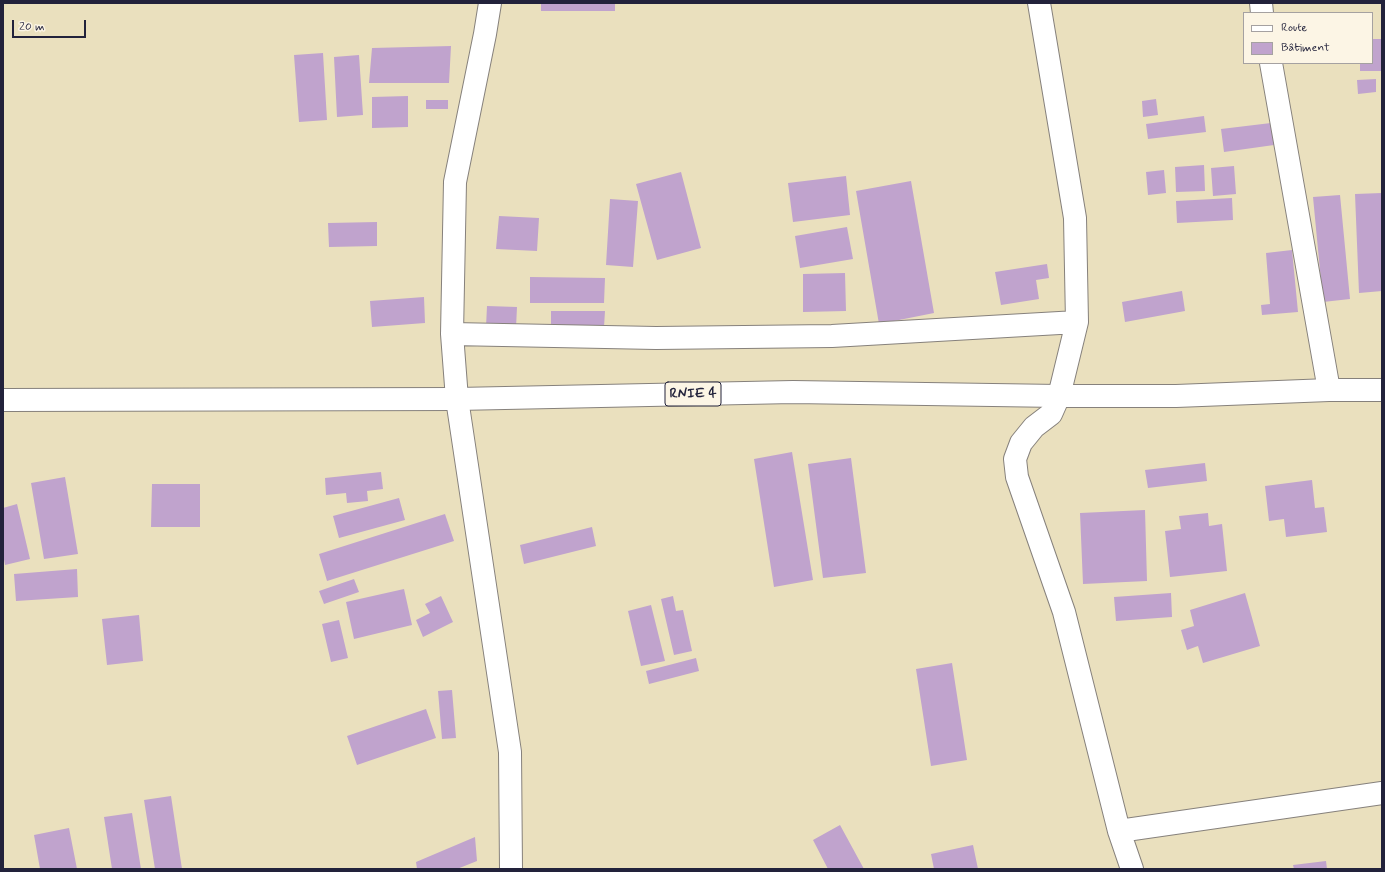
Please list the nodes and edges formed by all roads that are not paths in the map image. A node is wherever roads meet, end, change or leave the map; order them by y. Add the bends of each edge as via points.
1 (490, 3) edge
2 (1039, 3) edge
3 (1271, 64) edge
4 (1077, 322) junction
5 (452, 334) junction
6 (1329, 390) junction
7 (1382, 390) edge
8 (1059, 396) junction
9 (457, 399) junction
10 (3, 400) edge
11 (1382, 793) edge
12 (1119, 831) junction
13 (511, 869) edge
14 (1132, 869) edge

1 - 5 street via 455,182
2 - 4 street via 1075,218
3 - 6 street
4 - 5 street via 832,336 656,338
4 - 8 street
5 - 9 street
6 - 7 street, RNIE 4
6 - 8 street, RNIE 4 via 1176,396
8 - 9 street, RNIE 4 via 793,392
8 - 12 street via 1051,414 1021,443 1015,459 1017,477 1064,612
9 - 10 street, RNIE 4
9 - 13 street via 510,752
11 - 12 street
12 - 14 street

